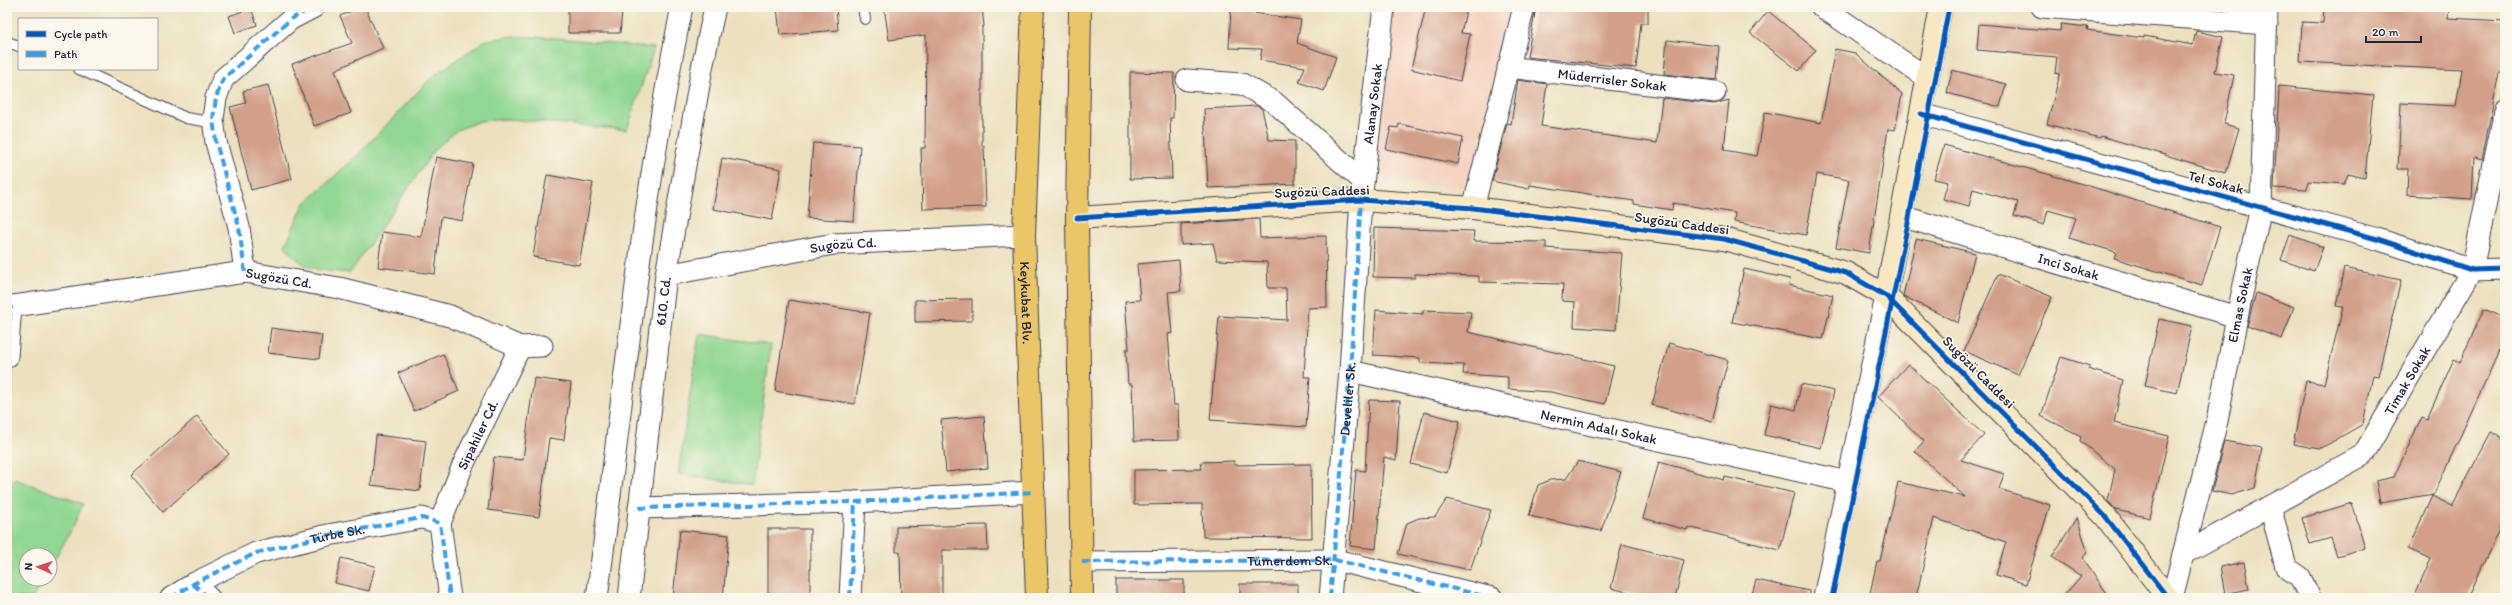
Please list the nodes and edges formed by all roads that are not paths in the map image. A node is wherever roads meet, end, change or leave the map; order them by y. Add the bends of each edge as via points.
1 (314, 7) edge
2 (682, 7) edge
3 (715, 7) edge
4 (864, 7) edge
5 (1033, 7) edge
6 (1080, 7) edge
7 (1384, 7) edge
8 (1524, 7) edge
9 (1822, 7) edge
10 (1941, 7) edge
11 (2042, 7) edge
12 (2267, 16) edge
13 (865, 19) dead end
14 (7, 42) edge
15 (18, 46) edge
16 (1508, 67) junction
17 (81, 70) edge
18 (1927, 78) junction
19 (1187, 80) dead end
20 (1715, 92) dead end
21 (2505, 110) edge
22 (1921, 114) junction
23 (213, 119) junction
24 (1362, 191) junction
25 (2262, 207) junction
26 (1473, 208) junction
27 (1901, 216) junction
28 (1077, 218) junction
29 (1024, 235) junction
30 (2505, 269) edge
31 (2472, 270) junction
32 (245, 272) junction
33 (666, 275) junction
34 (1886, 296) junction
35 (9, 306) edge
36 (2237, 317) junction
37 (542, 346) dead end
38 (520, 347) junction
39 (7, 357) edge
40 (1350, 370) junction
41 (1848, 482) junction
42 (1034, 492) junction
43 (855, 502) junction
44 (2270, 506) junction
45 (639, 508) junction
46 (440, 523) junction
47 (2184, 554) junction
48 (1335, 560) junction
49 (1082, 562) junction
50 (193, 584) junction
51 (171, 598) edge
52 (209, 598) edge
53 (450, 598) edge
54 (597, 598) edge
55 (629, 598) edge
56 (850, 598) edge
57 (1037, 598) edge
58 (1082, 598) edge
59 (1330, 598) edge
60 (1492, 598) edge
61 (1824, 598) edge
62 (2168, 598) edge
63 (2172, 598) edge
64 (2310, 598) edge

1 - 23 street via 291,20 223,79 216,98
2 - 54 street, 610. Cd. via 665,90 646,215
3 - 33 street, 610. Cd.
4 - 13 lane
5 - 29 highway, Keykubat Blv.
6 - 28 highway
7 - 24 street, Alanay Sokak
8 - 16 street
9 - 18 street
10 - 18 street
11 - 12 street
12 - 25 street, Elmas Sokak
14 - 15 lane
16 - 20 street, Müderrisler Sokak
16 - 26 street
17 - 23 lane via 186,118
18 - 22 street
19 - 24 street via 1242,84 1274,102
21 - 31 street, Timak Sokak
22 - 25 street, Tel Sokak
22 - 27 street
23 - 32 street via 216,142 239,227
24 - 26 street, Sugözü Caddesi
24 - 28 street, Sugözü Caddesi
24 - 40 street, Develiler Sk.
25 - 31 street, Tel Sokak via 2377,239
25 - 36 street, Elmas Sokak
26 - 34 street, Sugözü Caddesi via 1724,239 1846,273
27 - 34 street
27 - 36 street, Inci Sokak
28 - 49 highway
29 - 33 street, Sugözü Cd. via 834,244
29 - 42 highway, Keykubat Blv.
30 - 31 street, Tel Sokak
31 - 44 street, Timak Sokak via 2363,455
32 - 35 street, Sugözü Cd.
32 - 38 street, Sugözü Cd. via 339,288 450,316
33 - 45 street, 610. Cd.
34 - 41 street
34 - 62 street, Sugözü Caddesi via 2105,516
35 - 39 street
36 - 47 street, Elmas Sokak via 2217,421
37 - 38 street, Sugözü Cd.
38 - 46 street, Sipahiler Cd. via 463,465
40 - 41 street, Nermin Adalı Sokak
40 - 48 street, Develiler Sk.
41 - 61 street
42 - 43 street
42 - 57 highway, Keykubat Blv.
43 - 45 street
43 - 56 street
44 - 47 street, Timak Sokak
44 - 64 street via 2286,567 2300,577
45 - 55 street, 610. Cd.
46 - 50 street, Türbe Sk. via 422,518 328,535 256,553
46 - 53 street
47 - 63 street, Elmas Sokak
48 - 49 street, Tümerdem Sk.
48 - 59 street, Develiler Sk.
48 - 60 street, Tümerdem Sk.
49 - 58 highway
50 - 51 street, Türbe Sk.
50 - 52 street

